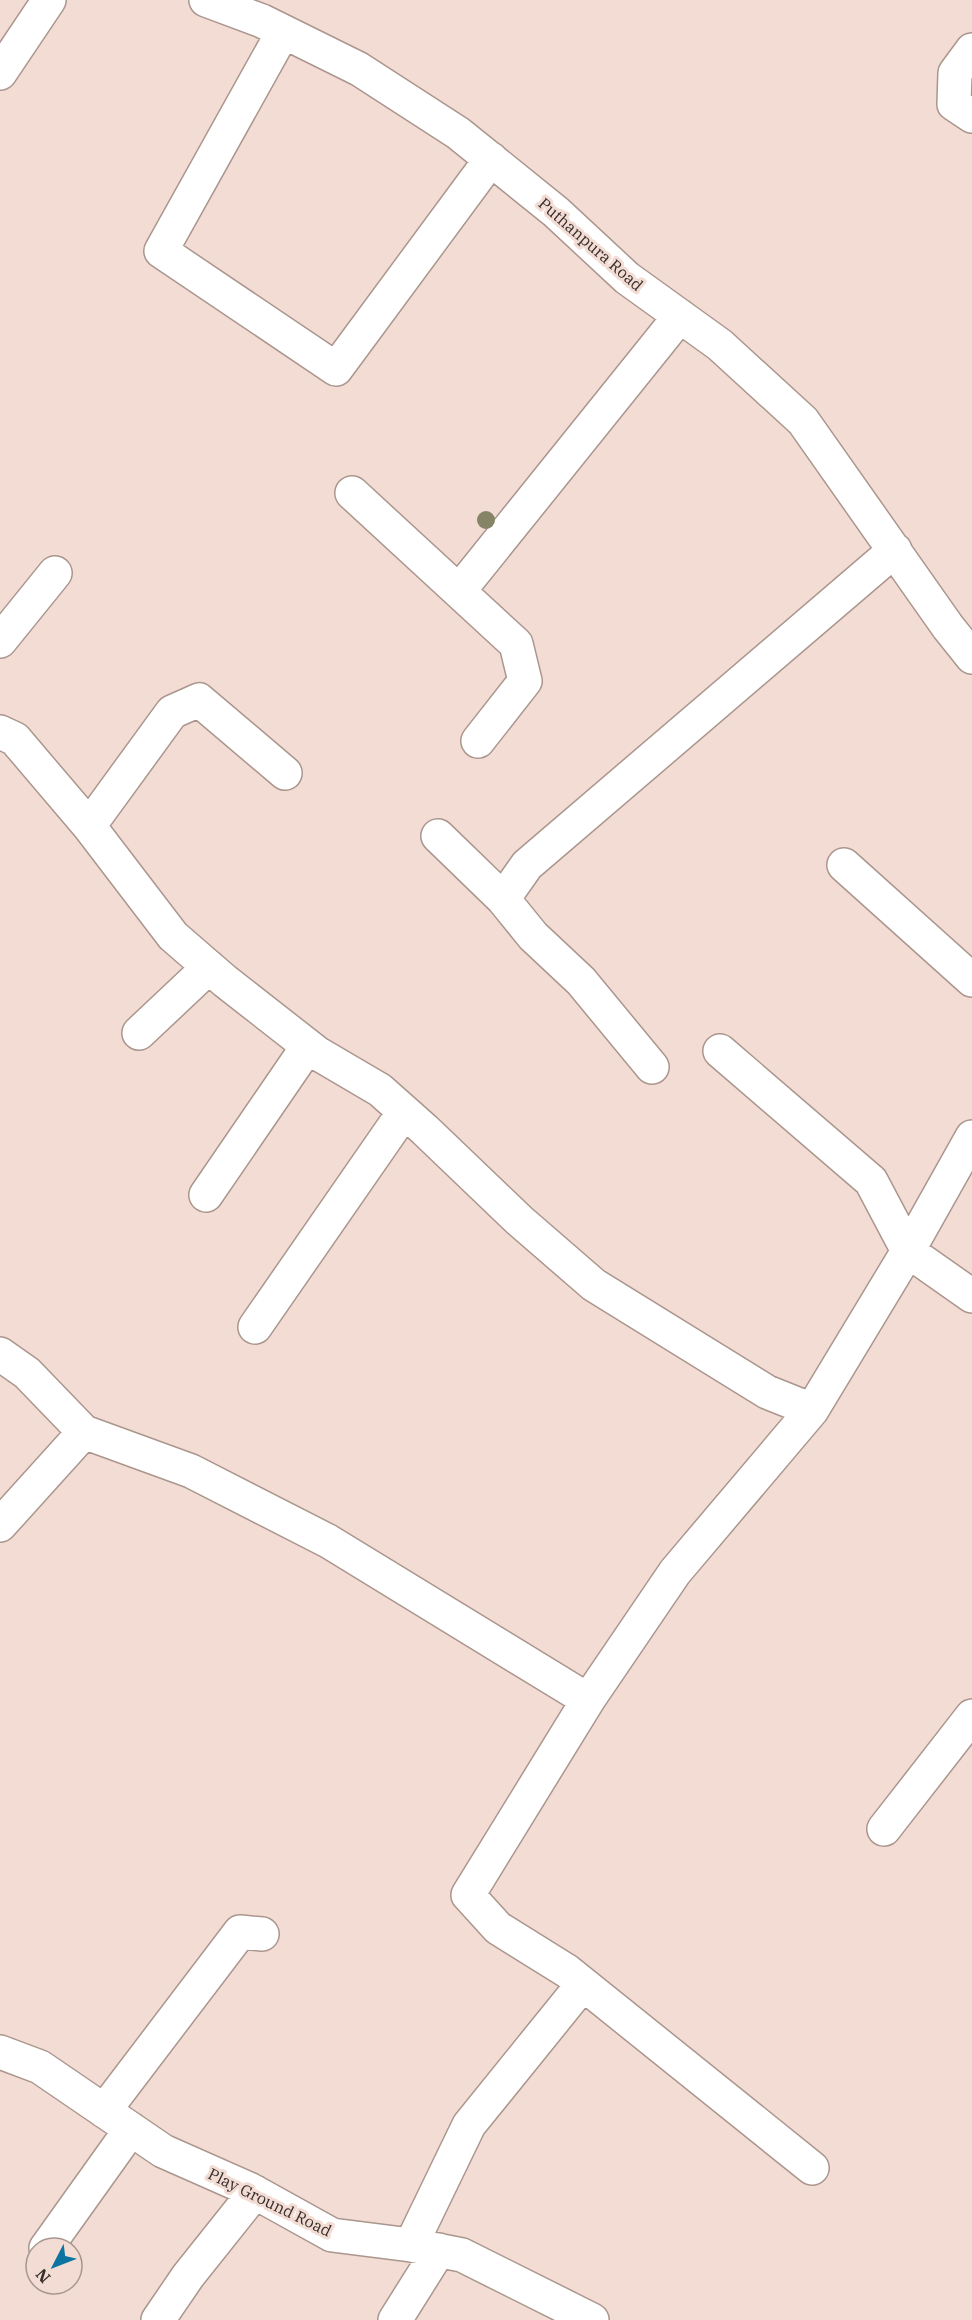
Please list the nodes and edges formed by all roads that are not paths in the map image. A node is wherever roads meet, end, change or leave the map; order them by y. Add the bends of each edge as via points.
1 (49, 0) edge
2 (206, 0) edge
3 (283, 32) junction
4 (972, 50) edge
5 (0, 73) edge
6 (972, 116) edge
7 (491, 159) junction
8 (680, 316) junction
9 (352, 493) dead end
10 (895, 550) junction
11 (55, 573) dead end
12 (459, 591) junction
13 (0, 641) edge
14 (972, 657) edge
15 (0, 732) edge
16 (478, 741) dead end
17 (285, 773) dead end
18 (89, 826) junction
19 (438, 836) dead end
20 (844, 865) dead end
21 (503, 899) junction
22 (209, 967) junction
23 (972, 980) edge
24 (139, 1033) dead end
25 (308, 1047) junction
26 (720, 1051) dead end
27 (652, 1067) dead end
28 (404, 1112) junction
29 (972, 1137) edge
30 (206, 1195) dead end
31 (908, 1251) junction
32 (972, 1296) edge
33 (255, 1327) dead end
34 (0, 1354) edge
35 (812, 1410) junction
36 (84, 1432) junction
37 (0, 1525) edge
38 (588, 1700) junction
39 (972, 1716) edge
40 (884, 1828) dead end
41 (262, 1934) dead end
42 (583, 1984) junction
43 (0, 2052) edge
44 (104, 2110) junction
45 (131, 2129) junction
46 (812, 2168) dead end
47 (255, 2193) junction
48 (54, 2236) edge
49 (425, 2248) junction
50 (158, 2320) edge
51 (395, 2320) edge
52 (592, 2320) edge

1 - 5 street
2 - 3 street, Puthanpura Road
3 - 7 street, Puthanpura Road via 359,69
3 - 7 street via 160,251 336,369
4 - 6 street via 955,73 954,104
7 - 8 street, Puthanpura Road via 627,278
8 - 10 street, Puthanpura Road via 720,345 803,421
8 - 12 street
9 - 12 street
10 - 14 street, Puthanpura Road
10 - 21 street via 526,866
11 - 13 street
12 - 16 street via 516,644 525,681
15 - 18 street via 15,739
17 - 18 street via 199,700 172,712
18 - 22 street via 173,936
19 - 21 street
20 - 23 street
21 - 27 street via 533,936 581,981
22 - 24 street
22 - 25 street
25 - 28 street via 380,1090
25 - 30 street
26 - 31 street via 871,1181
28 - 33 street
28 - 35 street via 594,1285 767,1392
29 - 31 street
31 - 32 street
31 - 35 street
34 - 36 street via 27,1373
35 - 38 street via 675,1572
36 - 37 street
36 - 38 street via 191,1471 328,1541
38 - 42 street via 468,1895 498,1928
39 - 40 street
41 - 44 street via 240,1932
42 - 46 street
42 - 49 street via 469,2125
43 - 44 street, Play Ground Road via 40,2067
44 - 45 street, Play Ground Road
45 - 47 street, Play Ground Road via 163,2151
45 - 48 street
47 - 49 street, Play Ground Road via 332,2235
47 - 50 street
49 - 51 street
49 - 52 street, Play Ground Road via 462,2255

